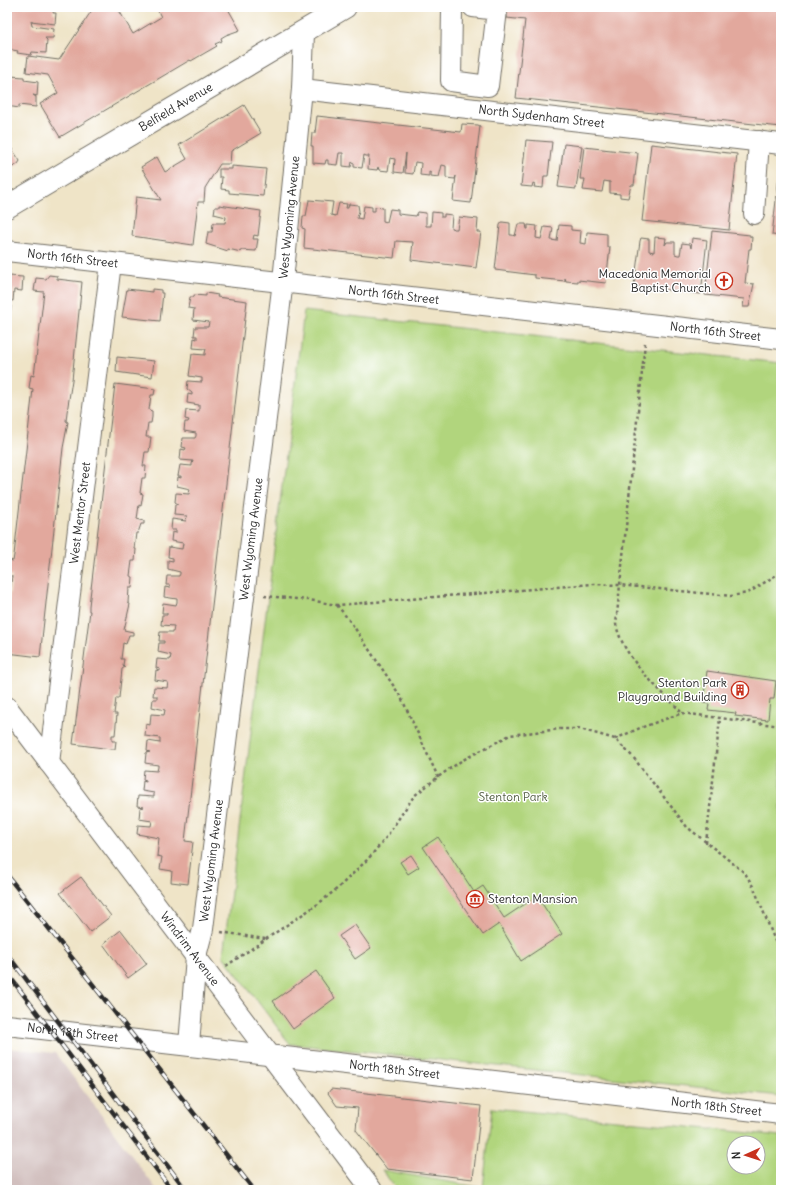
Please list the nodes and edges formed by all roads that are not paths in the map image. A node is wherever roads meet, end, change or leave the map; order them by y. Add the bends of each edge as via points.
1 (452, 7) edge
2 (473, 7) edge
3 (333, 10) edge
4 (304, 32) junction
5 (302, 89) junction
6 (759, 141) junction
7 (781, 144) edge
8 (7, 207) edge
9 (754, 214) dead end
10 (7, 251) edge
11 (111, 263) junction
12 (283, 281) junction
13 (781, 339) edge
14 (7, 707) edge
15 (49, 763) junction
16 (196, 956) junction
17 (7, 1025) edge
18 (189, 1045) junction
19 (270, 1054) junction
20 (781, 1114) edge
21 (372, 1190) edge

1 - 2 street via 451,81 488,86 497,10
3 - 4 main road, Belfield Avenue
4 - 5 street, West Wyoming Avenue
4 - 8 main road, Belfield Avenue
5 - 6 street, North Sydenham Street
5 - 12 street, West Wyoming Avenue
6 - 7 street, North Sydenham Street
6 - 9 street
10 - 11 street, North 16th Street
11 - 12 street, North 16th Street
11 - 15 street, West Mentor Street
12 - 13 street, North 16th Street
12 - 16 street, West Wyoming Avenue via 203,929
14 - 15 street, Windrim Avenue
15 - 16 street, Windrim Avenue
16 - 18 street, West Wyoming Avenue
16 - 19 street, Windrim Avenue
17 - 18 street, North 18th Street
18 - 19 street, North 18th Street
19 - 20 street, North 18th Street
19 - 21 street, Windrim Avenue

